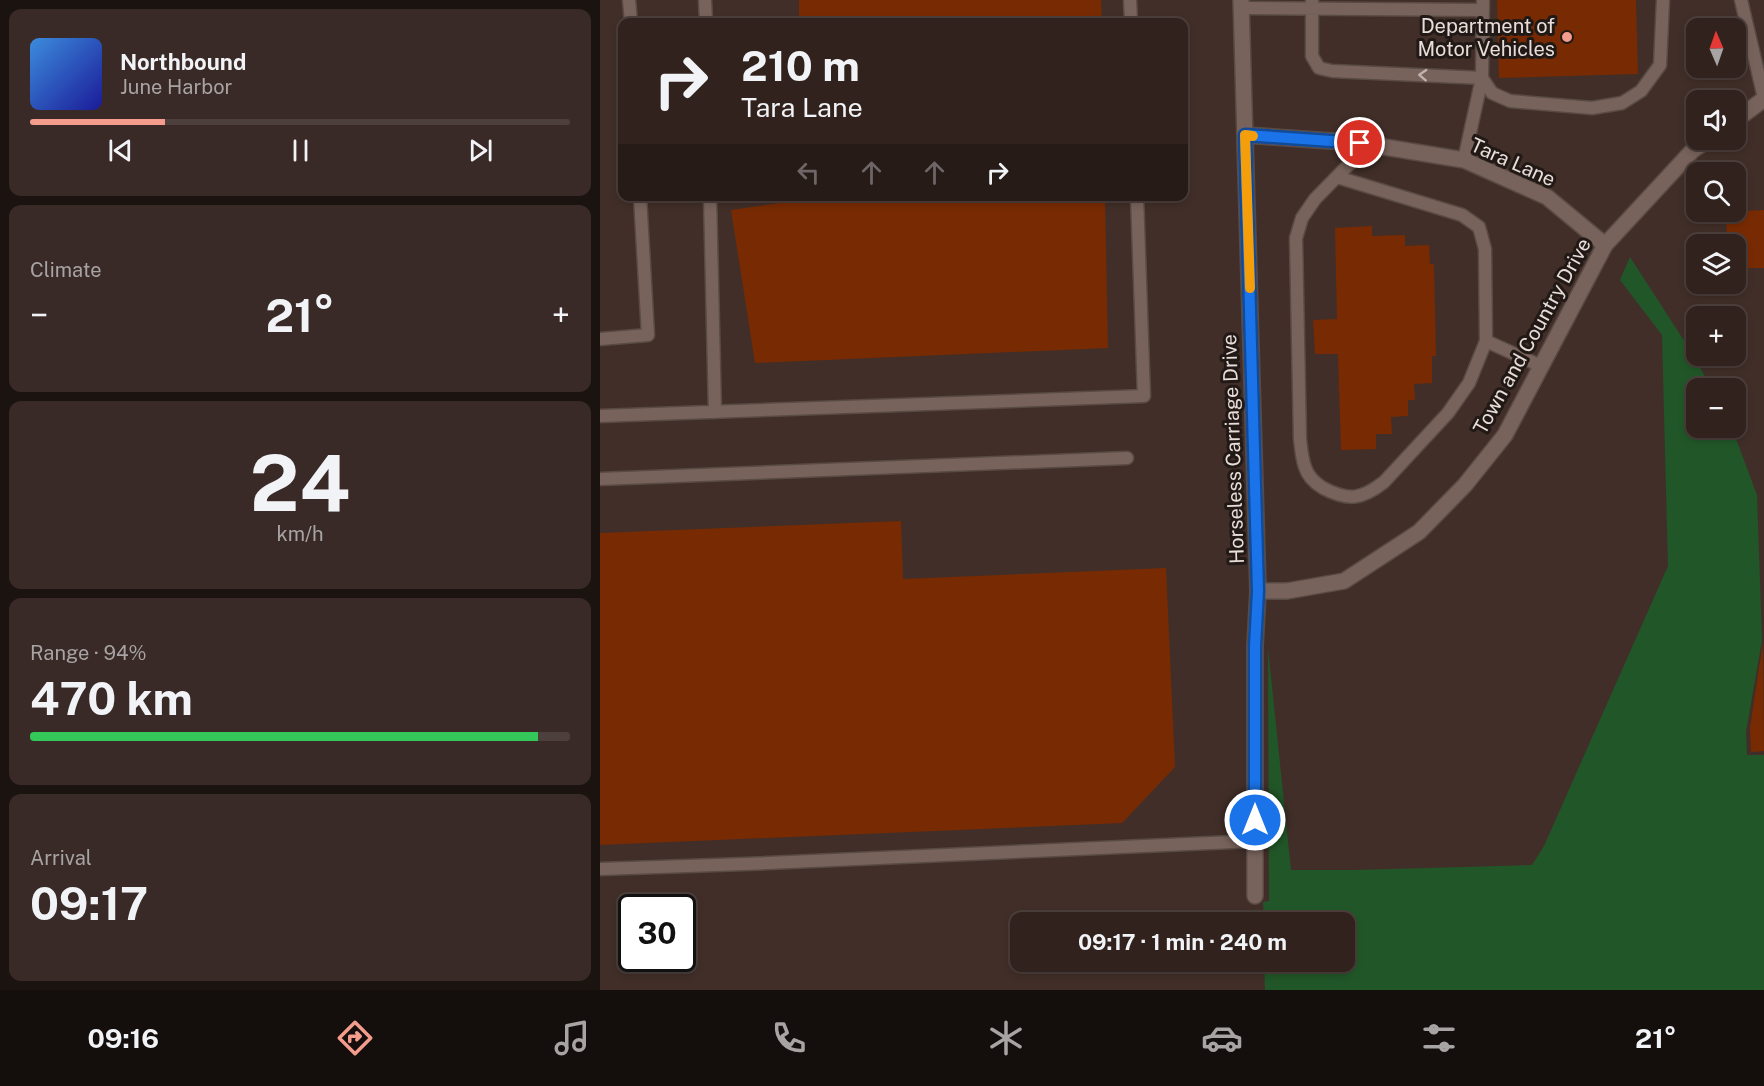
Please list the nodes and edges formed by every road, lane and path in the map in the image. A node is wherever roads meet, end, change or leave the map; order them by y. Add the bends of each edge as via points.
1 (629, 0) edge
2 (705, 0) edge
3 (1130, 0) edge
4 (1663, 0) edge
5 (1741, 0) edge
6 (1241, 4) edge
7 (1312, 5) edge
8 (1483, 5) edge
9 (631, 18) edge
10 (706, 18) edge
11 (1131, 18) edge
12 (1482, 78) junction
13 (1764, 99) edge
14 (1746, 112) edge
15 (1245, 135) junction
16 (1369, 144) junction
17 (1694, 150) edge
18 (1464, 160) junction
19 (1337, 177) junction
20 (640, 201) edge
21 (710, 201) edge
22 (1137, 201) edge
23 (1605, 245) junction
24 (600, 339) edge
25 (1486, 341) junction
26 (1541, 366) junction
27 (715, 412) junction
28 (600, 416) edge
29 (1126, 458) dead end
30 (600, 479) edge
31 (1258, 591) junction
32 (1255, 841) junction
33 (600, 868) edge
34 (1255, 896) dead end

1 - 9 lane
2 - 10 lane
3 - 11 lane
4 - 12 lane via 1660,65 1641,91 1622,103 1592,108 1510,101 1492,93
5 - 13 lane
6 - 7 lane
6 - 15 street, Horseless Carriage Drive
7 - 8 lane
12 -> 7 lane via 1319,68 1312,56
8 - 12 lane
12 - 18 lane
13 - 14 street
15 - 16 street, Tara Lane
15 - 31 street, Horseless Carriage Drive
16 - 18 street, Tara Lane
16 - 19 lane
17 - 23 street, Town and Country Drive
18 - 23 street, Tara Lane via 1547,197
19 - 25 lane via 1462,215 1479,227 1485,249
19 - 25 lane via 1302,218 1296,237 1300,439 1305,467 1313,482 1340,496 1357,497 1372,492 1448,413 1469,383
20 - 24 lane via 648,335
21 - 27 lane
22 - 27 lane via 1144,396
23 - 26 street, Town and Country Drive
25 - 26 lane
26 - 31 street, Town and Country Drive via 1505,435 1465,485 1419,532 1344,581 1287,591
27 - 28 lane
29 - 30 lane
31 - 32 street, Horseless Carriage Drive
32 - 33 lane
32 - 34 street, Horseless Carriage Drive

